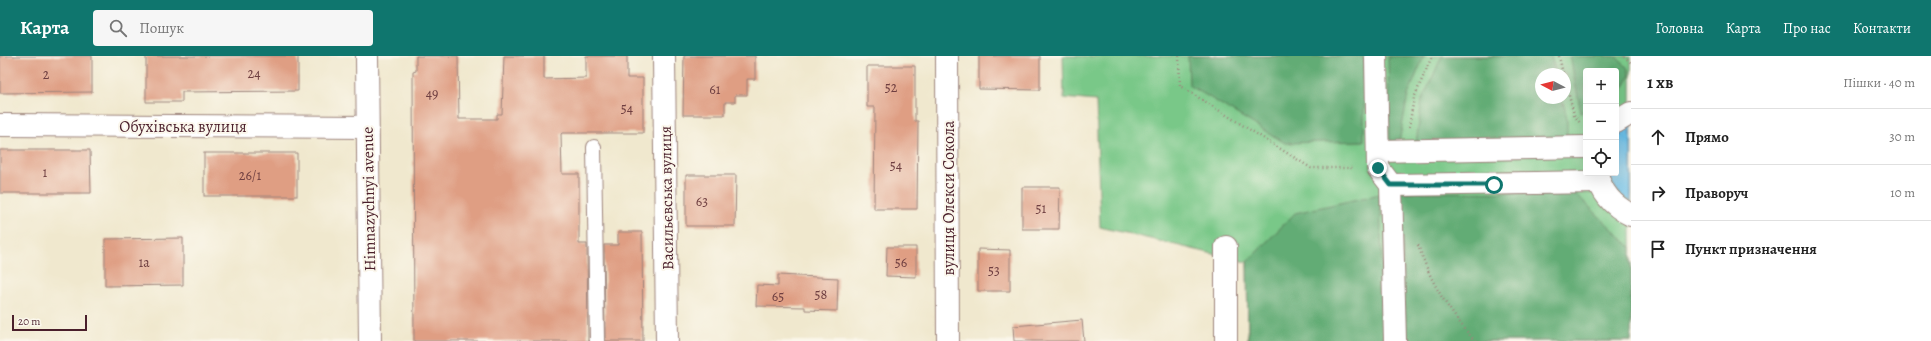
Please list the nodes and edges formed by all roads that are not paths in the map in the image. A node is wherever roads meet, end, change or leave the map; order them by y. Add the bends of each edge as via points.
1 (367, 56) edge
2 (664, 56) edge
3 (947, 56) edge
4 (1376, 56) edge
5 (1631, 113) edge
6 (1619, 120) edge
7 (0, 125) edge
8 (367, 127) junction
9 (594, 147) dead end
10 (1583, 147) edge
11 (1378, 160) junction
12 (1598, 178) edge
13 (1391, 185) junction
14 (1631, 215) edge
15 (1226, 247) dead end
16 (370, 341) edge
17 (597, 341) edge
18 (667, 341) edge
19 (948, 341) edge
20 (1226, 341) edge
21 (1395, 341) edge

1 - 8 street, Himnazychnyi avenue
2 - 18 street, Васильєвська вулиця
3 - 19 street, вулиця Олекси Сокола
4 - 11 street
5 - 6 street
7 - 8 street, Обухівська вулиця
8 - 16 street, Himnazychnyi avenue
9 - 17 lane
10 - 11 street
11 - 13 street
12 - 13 street
12 - 14 street via 1612,203
13 - 21 street
15 - 20 street

